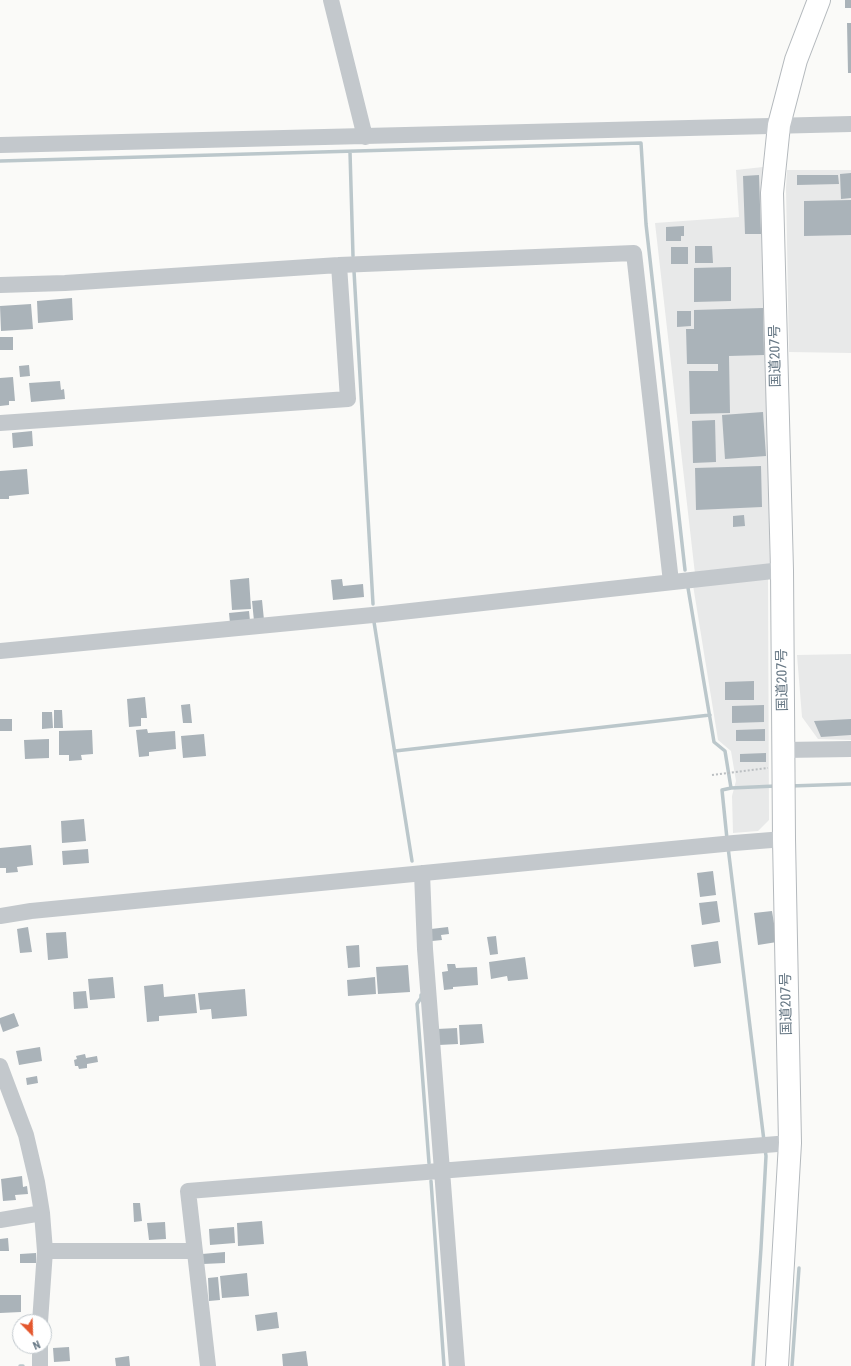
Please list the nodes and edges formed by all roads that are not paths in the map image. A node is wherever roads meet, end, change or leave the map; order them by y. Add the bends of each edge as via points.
1 (331, 0) edge
2 (819, 0) edge
3 (851, 124) edge
4 (779, 125) junction
5 (365, 137) junction
6 (0, 145) edge
7 (339, 265) junction
8 (0, 285) edge
9 (0, 423) edge
10 (782, 570) junction
11 (671, 582) junction
12 (0, 651) edge
13 (851, 749) edge
14 (783, 773) junction
15 (784, 839) junction
16 (422, 873) junction
17 (0, 916) edge
18 (0, 1066) edge
19 (790, 1143) junction
20 (442, 1171) junction
21 (42, 1213) junction
22 (0, 1220) edge
23 (195, 1251) junction
24 (45, 1252) junction
25 (41, 1314) edge
26 (40, 1354) edge
27 (40, 1366) edge
28 (208, 1366) edge
29 (457, 1366) edge
30 (777, 1366) edge

1 - 5 street
2 - 4 highway, 国道207号 via 796,60
3 - 4 street
4 - 5 street
4 - 10 highway, 国道207号 via 772,193
5 - 6 street
7 - 8 street
7 - 9 street via 348,398
7 - 11 street via 634,253
10 - 11 street
10 - 14 highway, 国道207号
11 - 12 street via 383,614
13 - 14 street
14 - 15 highway, 国道207号
15 - 16 street
15 - 19 highway, 国道207号
16 - 17 street
16 - 20 street via 425,949
18 - 21 street via 26,1135
19 - 20 street
19 - 30 highway, 国道207号
20 - 23 street via 188,1191
20 - 29 street
21 - 22 street
21 - 24 street
23 - 24 street
23 - 28 street
24 - 25 street
26 - 27 street

